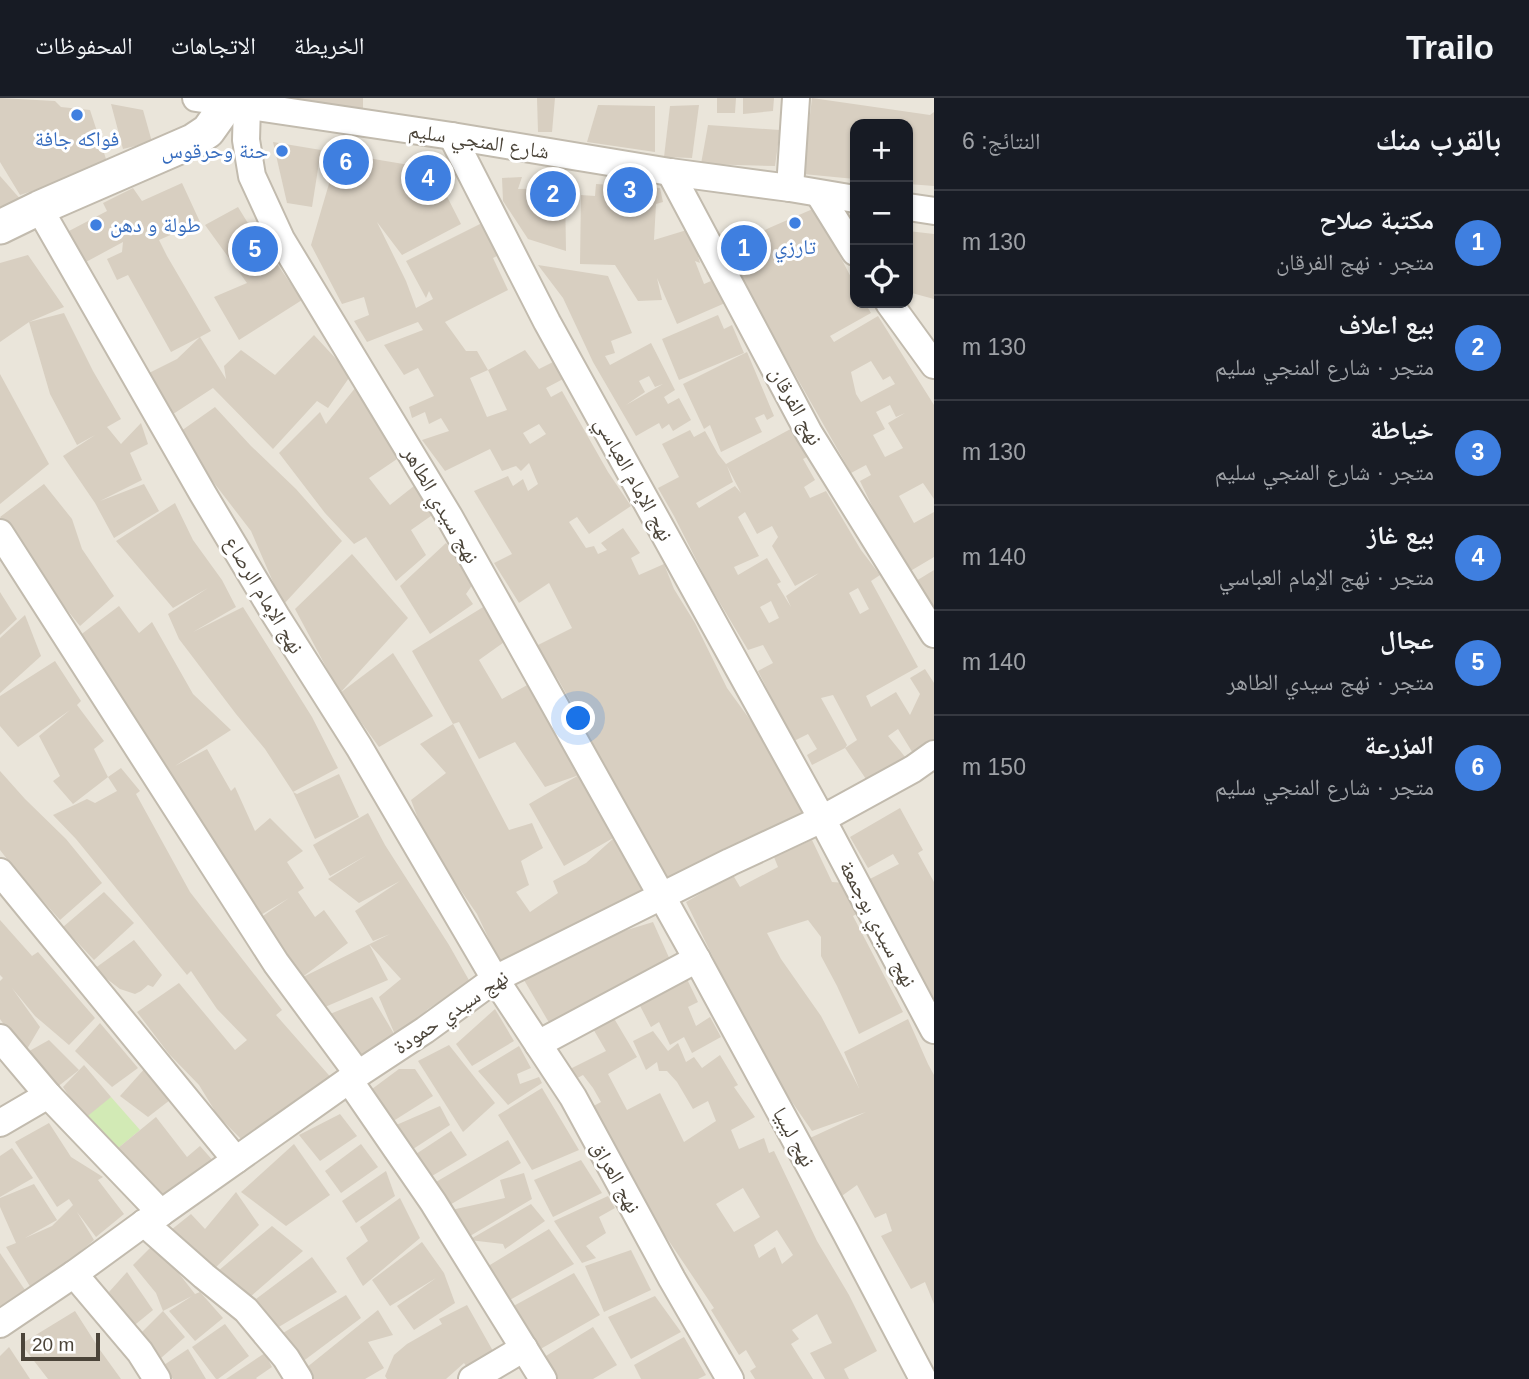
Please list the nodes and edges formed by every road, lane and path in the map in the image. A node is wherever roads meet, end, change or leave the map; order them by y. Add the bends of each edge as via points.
1 (195, 98) edge
2 (796, 98) edge
3 (237, 105) junction
4 (452, 136) junction
5 (670, 172) junction
6 (790, 188) junction
7 (819, 194) junction
8 (850, 198) edge
9 (39, 208) junction
10 (913, 208) edge
11 (934, 211) edge
12 (0, 227) edge
13 (851, 245) edge
14 (893, 308) edge
15 (934, 365) edge
16 (0, 533) edge
17 (934, 634) edge
18 (934, 754) edge
19 (822, 819) junction
20 (0, 872) edge
21 (662, 897) junction
22 (697, 959) junction
23 (495, 979) junction
24 (934, 1030) edge
25 (0, 1038) edge
26 (538, 1044) junction
27 (353, 1077) junction
28 (48, 1095) junction
29 (0, 1123) edge
30 (236, 1160) junction
31 (153, 1218) junction
32 (74, 1274) junction
33 (0, 1324) edge
34 (524, 1348) junction
35 (157, 1379) edge
36 (299, 1379) edge
37 (472, 1379) edge
38 (543, 1379) edge
39 (730, 1379) edge
40 (923, 1379) edge

1 - 3 street, شارع المنجي سليم
2 - 6 street
3 - 4 street, شارع المنجي سليم
3 - 9 street via 193,141
3 - 21 street, نهج سيدي الطاهر via 252,176 281,239 450,518
4 - 5 street, شارع المنجي سليم
4 - 19 street, نهج الإمام العباسي via 547,322
5 - 6 street, شارع المنجي سليم
5 - 17 street, نهج الفرقان via 809,433
6 - 7 street, شارع المنجي سليم
7 - 8 street, شارع المنجي سليم
7 - 13 street
9 - 12 street
9 - 23 street, نهج الإمام الرصاع via 210,505
10 - 11 street
14 - 15 street
16 - 27 street
18 - 19 street, نهج سيدي حمودة
19 - 21 street, نهج سيدي حمودة
19 - 24 street, نهج سيدي بوجمعة
20 - 30 street
21 - 22 street, نهج ليبيا
21 - 23 street, نهج سيدي حمودة
22 - 26 street
22 - 40 street, نهج ليبيا
23 - 26 street, نهج العراق
23 - 27 street, نهج سيدي حمودة
25 - 28 street
26 - 39 street, نهج العراق via 573,1097
27 - 30 street, نهج سيدي حمودة
27 - 34 street
28 - 29 street
28 - 31 street
30 - 31 street, نهج سيدي حمودة
31 - 32 street, نهج سيدي حمودة
31 - 36 street via 204,1276 246,1310
32 - 33 street, نهج سيدي حمودة
32 - 35 street
34 - 37 street
34 - 38 street

